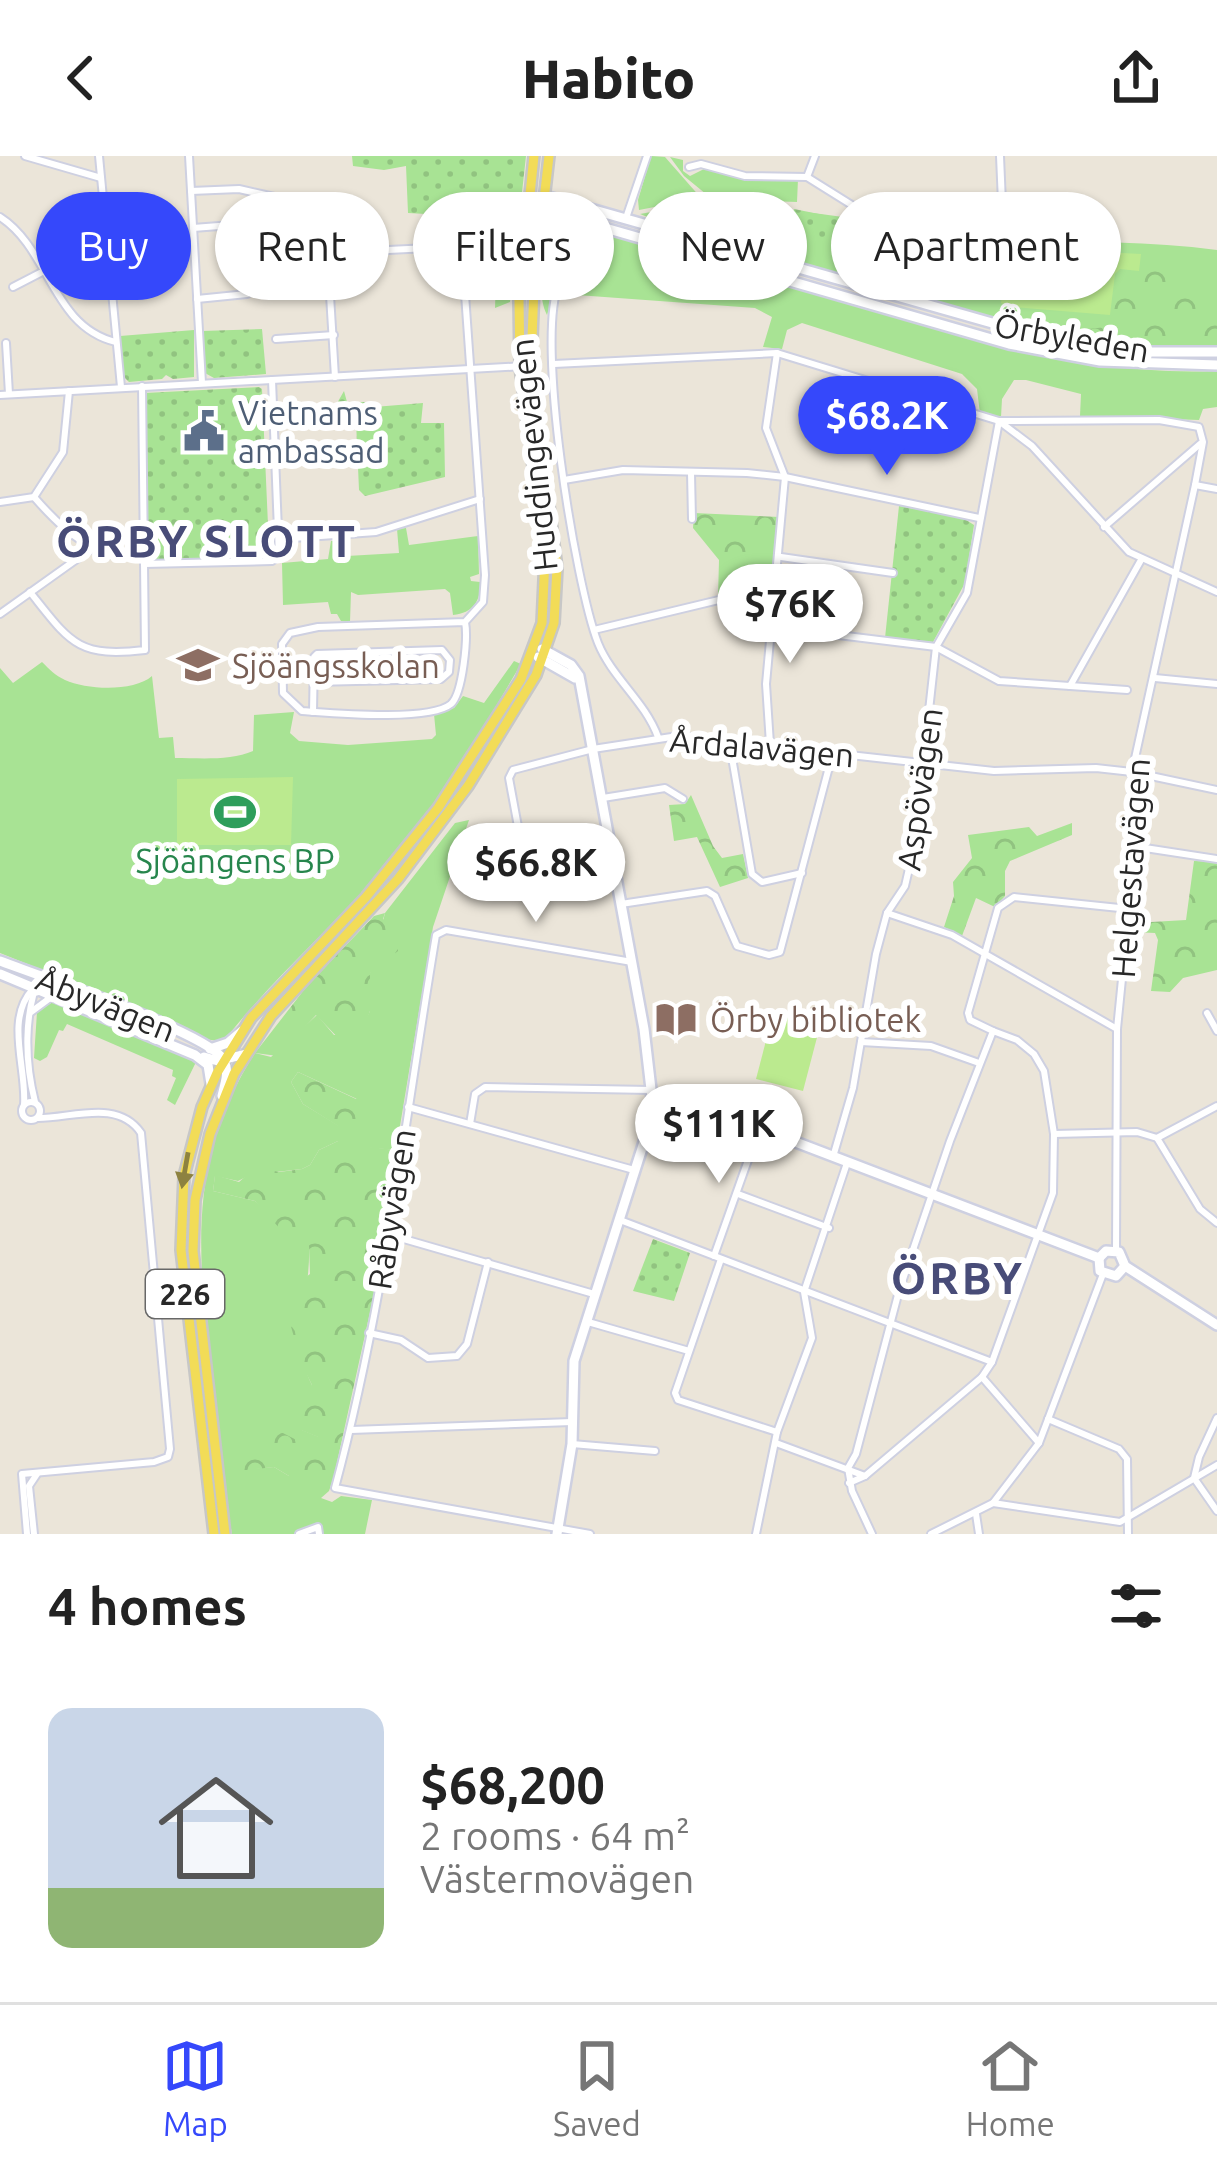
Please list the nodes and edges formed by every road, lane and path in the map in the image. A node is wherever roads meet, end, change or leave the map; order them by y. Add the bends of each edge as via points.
1 (25, 156) edge
2 (99, 156) edge
3 (189, 156) edge
4 (535, 156) edge
5 (549, 156) edge
6 (646, 156) edge
7 (815, 156) edge
8 (1000, 156) edge
9 (689, 166) dead end
10 (807, 177) junction
11 (101, 178) junction
12 (191, 191) junction
13 (252, 192) edge
14 (530, 192) edge
15 (545, 192) edge
16 (831, 192) edge
17 (1002, 192) edge
18 (614, 215) edge
19 (0, 217) edge
20 (626, 218) junction
21 (215, 226) edge
22 (193, 228) junction
23 (614, 230) edge
24 (622, 232) junction
25 (389, 251) edge
26 (36, 258) edge
27 (36, 275) edge
28 (13, 287) dead end
29 (215, 297) edge
30 (197, 298) junction
31 (64, 300) edge
32 (331, 300) edge
33 (519, 300) edge
34 (533, 300) edge
35 (554, 300) edge
36 (334, 335) junction
37 (276, 339) dead end
38 (6, 343) dead end
39 (117, 343) junction
40 (1217, 352) edge
41 (777, 353) junction
42 (554, 364) junction
43 (1217, 365) edge
44 (525, 366) junction
45 (469, 370) junction
46 (335, 377) junction
47 (272, 380) junction
48 (202, 383) junction
49 (142, 386) junction
50 (121, 387) junction
51 (69, 391) junction
52 (5, 394) edge
53 (999, 421) junction
54 (1027, 421) junction
55 (1018, 436) junction
56 (1203, 442) junction
57 (691, 472) junction
58 (785, 477) junction
59 (564, 480) junction
60 (1195, 485) junction
61 (1217, 489) edge
62 (34, 497) junction
63 (480, 499) junction
64 (0, 502) edge
65 (692, 518) dead end
66 (979, 518) junction
67 (1104, 527) junction
68 (278, 539) junction
69 (92, 549) junction
70 (781, 557) junction
71 (1141, 560) junction
72 (144, 561) junction
73 (893, 573) dead end
74 (1175, 574) junction
75 (777, 586) junction
76 (30, 592) junction
77 (1217, 592) edge
78 (0, 614) edge
79 (465, 622) junction
80 (772, 627) junction
81 (594, 630) junction
82 (936, 647) junction
83 (540, 652) junction
84 (1154, 678) junction
85 (314, 682) junction
86 (1217, 684) edge
87 (1070, 686) junction
88 (1127, 691) dead end
89 (314, 712) junction
90 (658, 736) junction
91 (729, 740) junction
92 (770, 744) junction
93 (592, 749) junction
94 (833, 752) junction
95 (926, 763) junction
96 (1132, 772) junction
97 (1217, 790) edge
98 (603, 798) junction
99 (683, 799) dead end
100 (1131, 846) junction
101 (1217, 859) edge
102 (526, 870) dead end
103 (802, 873) junction
104 (621, 904) junction
105 (1129, 909) junction
106 (887, 913) junction
107 (986, 956) junction
108 (0, 961) edge
109 (632, 962) junction
110 (0, 974) edge
111 (38, 982) junction
112 (54, 995) junction
113 (1207, 1013) dead end
114 (29, 1015) junction
115 (1117, 1029) junction
116 (993, 1030) junction
117 (242, 1031) junction
118 (1217, 1031) edge
119 (861, 1042) junction
120 (211, 1049) junction
121 (188, 1051) junction
122 (246, 1054) junction
123 (224, 1060) junction
124 (979, 1064) junction
125 (212, 1084) junction
126 (652, 1090) junction
127 (38, 1104) junction
128 (24, 1105) junction
129 (220, 1106) junction
130 (1217, 1106) edge
131 (407, 1107) junction
132 (651, 1115) junction
133 (65, 1116) junction
134 (38, 1118) junction
135 (470, 1124) junction
136 (759, 1129) junction
137 (1117, 1133) junction
138 (1054, 1134) junction
139 (1156, 1138) junction
140 (833, 1157) junction
141 (848, 1163) junction
142 (634, 1170) junction
143 (738, 1195) junction
144 (934, 1195) junction
145 (618, 1220) junction
146 (1217, 1223) edge
147 (829, 1228) junction
148 (390, 1235) junction
149 (1039, 1235) junction
150 (1115, 1250) junction
151 (717, 1258) junction
152 (1099, 1258) junction
153 (488, 1262) junction
154 (1125, 1266) junction
155 (1103, 1274) junction
156 (804, 1292) junction
157 (593, 1294) junction
158 (586, 1322) junction
159 (889, 1323) junction
160 (1217, 1325) edge
161 (369, 1333) junction
162 (689, 1351) junction
163 (992, 1362) junction
164 (982, 1377) junction
165 (1217, 1418) edge
166 (1048, 1419) junction
167 (572, 1422) junction
168 (351, 1430) junction
169 (777, 1432) junction
170 (776, 1443) junction
171 (1039, 1443) junction
172 (572, 1444) junction
173 (655, 1451) dead end
174 (1217, 1466) edge
175 (848, 1468) junction
176 (39, 1472) junction
177 (866, 1476) junction
178 (1194, 1478) junction
179 (849, 1483) junction
180 (993, 1503) junction
181 (1215, 1506) edge
182 (976, 1513) junction
183 (1127, 1521) junction
184 (558, 1532) edge
185 (30, 1534) edge
186 (214, 1534) edge
187 (225, 1534) edge
188 (299, 1534) edge
189 (319, 1534) edge
190 (590, 1534) edge
191 (756, 1534) edge
192 (872, 1534) edge
193 (931, 1534) edge
194 (980, 1534) edge
195 (1128, 1534) edge

1 - 11 street
2 - 11 street
3 - 12 street
4 - 14 main road, Huddingevägen / 226
5 - 15 main road, Huddingevägen / 226
6 - 20 street
7 - 10 street
8 - 17 street
9 - 10 street
10 - 16 street
11 - 39 street
12 - 13 street
12 - 22 street
18 - 20 street, Örbyleden
19 - 26 street
20 - 24 street
20 - 40 street, Örbyleden via 1052,340
21 - 22 street
22 - 30 street
23 - 24 street, Örbyleden
24 - 43 street, Örbyleden via 1009,344 1100,361
25 - 45 street via 459,248
27 - 28 street
29 - 30 street
30 - 48 street
31 - 39 street via 81,325
32 - 36 street
33 - 44 main road, Huddingevägen / 226
34 - 44 main road, Huddingevägen / 226
35 - 42 street
36 - 37 street
36 - 46 street
38 - 52 street
39 - 50 street
41 - 42 street
41 - 53 street
41 - 58 street via 766,428
42 - 59 street
44 - 45 street
44 - 83 main road, Huddingevägen / 226 via 557,568 558,596
45 - 46 street
45 - 63 street
46 - 47 street
47 - 48 street
47 - 68 street
48 - 49 street
49 - 50 street
49 - 72 street
50 - 51 street
51 - 52 street
51 - 62 street via 63,452
53 - 54 street
53 - 55 street
53 - 66 street, Aspövägen
54 - 55 street
54 - 56 street via 1193,424
55 - 67 street
56 - 60 street, Helgestavägen
56 - 67 street
57 - 58 street
57 - 59 street via 623,470
57 - 65 street
58 - 66 street
58 - 70 street
59 - 81 street
60 - 61 street
60 - 74 street, Helgestavägen
62 - 64 street
62 - 69 street
63 - 68 street via 376,532
63 - 79 street via 485,597
66 - 82 street, Aspövägen via 967,592
67 - 71 street
68 - 72 street via 272,561
69 - 72 street
69 - 76 street
70 - 73 street
70 - 75 street
71 - 74 street
71 - 87 street
72 - 76 street via 145,650 109,653 74,644
74 - 77 street
74 - 84 street, Helgestavägen
75 - 80 street
75 - 81 street
76 - 78 street
79 - 89 street via 449,705 392,714
79 - 89 street via 290,633 282,644 283,693 295,708
80 - 82 street
80 - 92 street
81 - 90 street
82 - 87 street via 999,681
82 - 95 street, Aspövägen
83 - 93 street via 571,664
83 - 117 main road, Huddingevägen / 226 via 416,838
83 - 122 main road, Huddingevägen / 226 via 504,730 435,834 286,997
84 - 86 street
84 - 96 street, Helgestavägen
85 - 85 street via 441,679 450,660 442,650 322,653 314,658
85 - 89 street
87 - 88 street
90 - 91 street, Årdalavägen
90 - 93 street, Årdalavägen
91 - 92 street, Årdalavägen
91 - 103 street via 754,878
92 - 94 street, Årdalavägen
93 - 98 street
93 - 102 street, Årdalavägen via 511,772
94 - 95 street, Årdalavägen
94 - 103 street
95 - 96 street, Årdalavägen
95 - 106 street, Aspövägen via 905,886
96 - 97 street, Årdalavägen
96 - 100 street, Helgestavägen
98 - 99 street via 665,788
98 - 104 street
100 - 101 street
100 - 105 street, Helgestavägen
103 - 104 street via 775,955 737,946 707,891
104 - 109 street
105 - 107 street via 1014,897 998,908
105 - 115 street, Helgestavägen
106 - 107 street
106 - 119 street, Aspövägen
107 - 115 street
107 - 116 street via 968,1013
108 - 111 street, Åbyvägen
109 - 126 street
109 - 131 street, Råbyvägen via 439,930
110 - 111 street, Åbyvägen
111 - 112 street, Åbyvägen
111 - 114 street
111 - 120 street, Åbyvägen via 145,1017
111 - 128 street via 23,1001 19,1028
112 - 114 street
112 - 121 street, Åbyvägen
113 - 118 street
114 - 127 street
115 - 137 street, Helgestavägen
116 - 124 street
116 - 138 street via 1017,1040 1044,1071
117 - 120 street, Åbyvägen
117 - 123 main road, Huddingevägen / 226
119 - 124 street via 931,1046
119 - 140 street, Aspövägen
120 - 123 street, Åbyvägen
121 - 123 street, Åbyvägen
121 - 125 street, Åbyvägen via 208,1065
122 - 123 street, Åbyvägen
122 - 129 main road, Huddingevägen / 226
123 - 125 main road, Huddingevägen / 226
123 - 129 street
124 - 144 street
125 -> 186 main road, Huddingevägen / 226 via 188,1154 180,1220
126 - 132 street
126 - 135 street via 485,1087 475,1094
127 - 128 street
127 - 133 street
127 - 134 street
128 - 134 street via 24,1117
129 - 187 main road, Huddingevägen / 226 via 198,1179 193,1251
130 - 139 street
131 - 135 street
131 - 148 street, Råbyvägen
132 - 136 street
132 - 142 street
133 - 134 street
133 - 176 street via 122,1115 143,1141 170,1448 164,1459
135 - 142 street
136 - 140 street
136 - 143 street
137 - 138 street
137 - 139 street
137 - 150 street, Helgestavägen
138 - 149 street via 1053,1193
139 - 146 street
140 - 141 street
141 - 144 street
141 - 147 street
142 - 145 street
143 - 147 street
143 - 151 street
144 - 149 street
144 - 159 street
145 - 151 street
145 - 157 street
147 - 156 street
148 - 153 street
148 - 161 street, Råbyvägen
149 - 152 street
149 - 163 street
150 - 152 street
150 - 154 street
151 - 156 street
151 - 162 street
152 - 155 street
153 - 157 street
153 - 161 street via 457,1356 428,1358 401,1340
154 - 155 street via 1117,1276
154 - 160 street
155 - 166 street
156 - 159 street
156 - 169 street via 812,1338
157 - 158 street
158 - 162 street
158 - 167 street via 574,1360
159 - 163 street
159 - 175 street
161 - 168 street, Råbyvägen
162 - 169 street via 678,1400
163 - 164 street
164 - 171 street
164 - 177 street
165 - 178 street
166 - 171 street
166 - 183 street via 1127,1459
167 - 168 street
167 - 172 street
168 - 184 street, Råbyvägen via 335,1488
169 - 170 street
170 - 175 street
170 - 191 street
171 - 180 street
172 - 173 street
172 - 184 street
174 - 178 street
175 - 177 street
175 - 179 street
176 - 185 street via 30,1482
176 - 185 street via 22,1474
177 - 179 street
178 - 181 street
178 - 183 street
179 - 192 street
180 - 182 street
180 - 183 street
182 - 193 street
182 - 194 street
183 - 195 street
184 - 190 street
188 - 189 street via 318,1527

